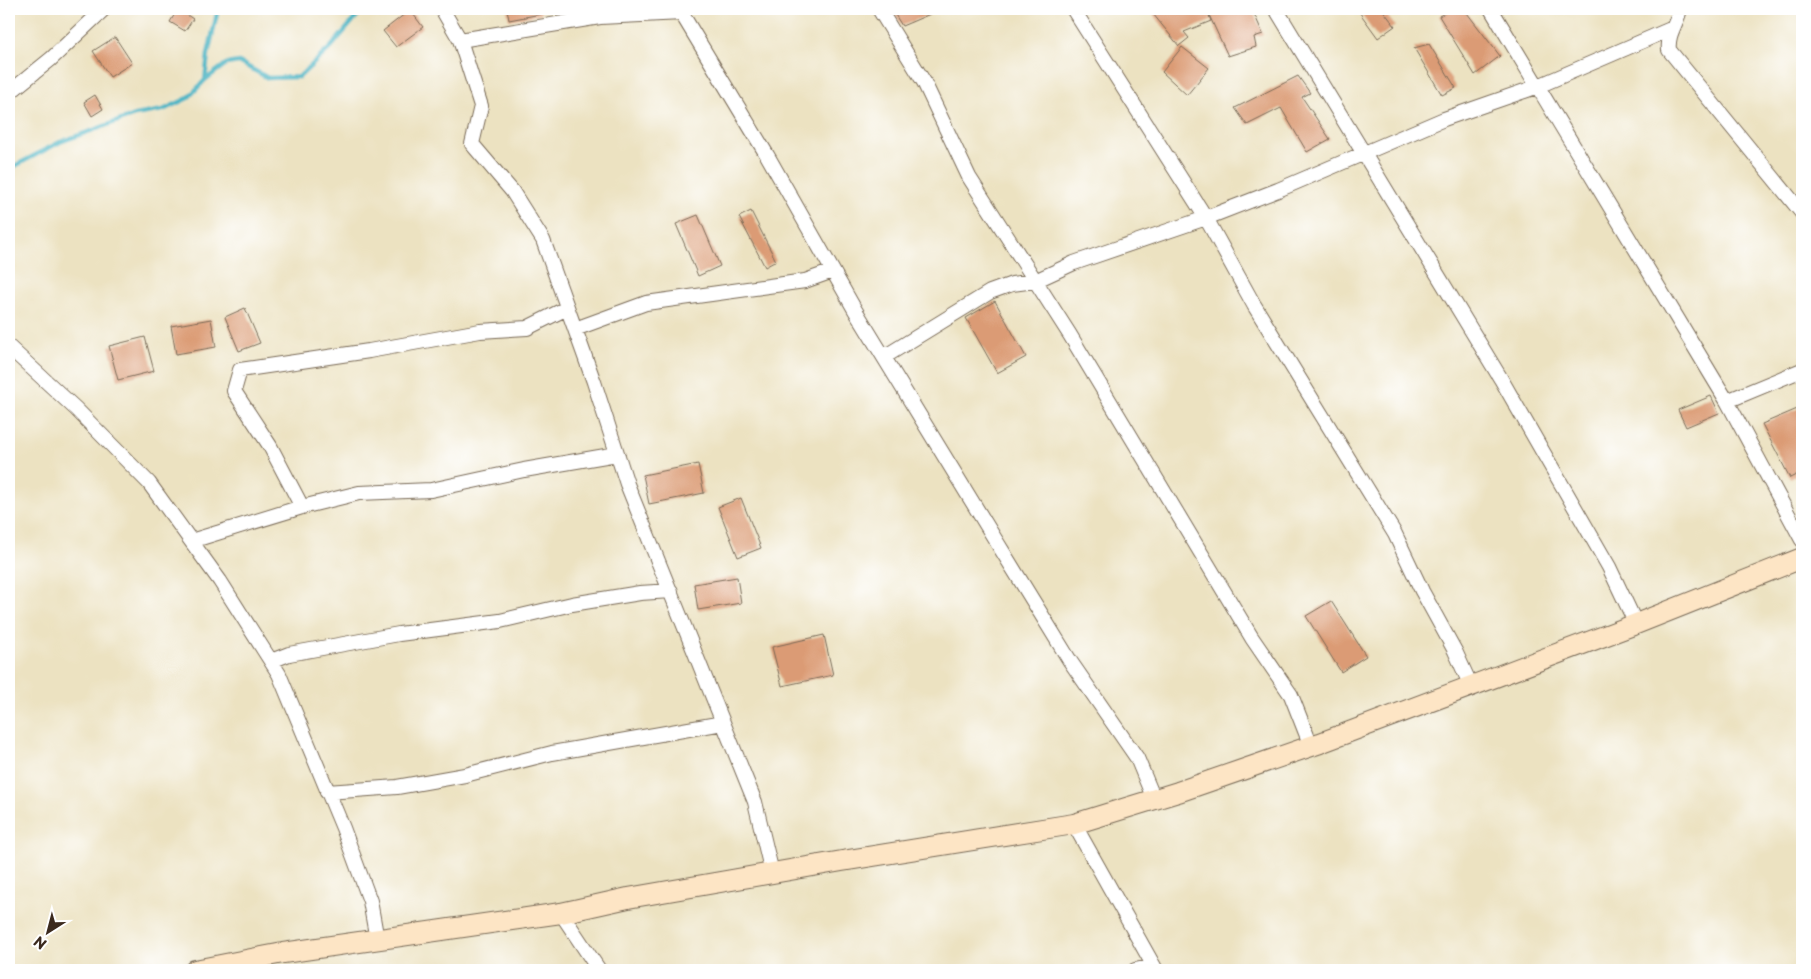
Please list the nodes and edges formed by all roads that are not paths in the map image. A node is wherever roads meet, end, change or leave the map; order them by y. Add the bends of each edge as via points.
1 (104, 9) edge
2 (442, 9) edge
3 (879, 9) edge
4 (1073, 9) edge
5 (1276, 9) edge
6 (1491, 9) edge
7 (1680, 9) edge
8 (680, 11) edge
9 (1673, 28) junction
10 (460, 40) junction
11 (1536, 87) junction
12 (9, 93) edge
13 (1363, 153) junction
14 (1802, 213) edge
15 (1206, 218) junction
16 (833, 271) junction
17 (1035, 281) junction
18 (568, 308) junction
19 (575, 329) junction
20 (9, 347) edge
21 (884, 357) junction
22 (1802, 370) edge
23 (1727, 401) junction
24 (617, 454) junction
25 (302, 507) junction
26 (1802, 540) edge
27 (191, 541) junction
28 (1802, 558) edge
29 (671, 591) junction
30 (1636, 624) junction
31 (271, 661) junction
32 (1471, 686) junction
33 (723, 724) junction
34 (1311, 746) junction
35 (327, 792) junction
36 (1154, 800) junction
37 (1074, 824) junction
38 (772, 873) junction
39 (561, 913) junction
40 (377, 940) junction
41 (250, 965) edge
42 (1155, 968) edge
43 (195, 970) edge
44 (599, 970) edge
45 (1135, 970) edge

1 - 12 street
2 - 10 street
3 - 17 street via 924,82 970,177
4 - 15 street
5 - 13 street
6 - 11 street
7 - 9 street
8 - 10 street via 600,17
8 - 16 street
9 - 11 street
9 - 14 street via 1668,40 1669,50 1676,61
10 - 18 street via 481,106 472,144 512,191 543,240
11 - 13 street via 1444,119
11 - 23 street
13 - 15 street
13 - 30 street via 1501,379 1608,567
15 - 17 street via 1074,263
15 - 32 street via 1254,305 1395,534
16 - 19 street via 805,281 646,303
16 - 21 street
17 - 21 street via 1012,284 990,292
17 - 34 street via 1223,585 1252,638 1291,695
18 - 19 street
18 - 25 street via 527,328 480,331 240,370 234,391 270,446
19 - 24 street
20 - 27 street via 149,482
21 - 36 street via 1070,661 1137,758
22 - 23 street
23 - 26 street
24 - 25 street via 431,490 359,493
24 - 29 street
25 - 27 street
27 - 31 street
28 - 30 street
29 - 31 street via 572,604 500,621 399,634 290,654
29 - 33 street
30 - 32 street
31 - 35 street
32 - 34 street
33 - 35 street via 552,753 465,775 397,787
33 - 38 street via 755,802
34 - 36 street
35 - 40 street via 370,901
36 - 37 street
37 - 38 street
37 - 42 street
38 - 39 street
39 - 40 street
39 - 44 street
40 - 41 street
41 - 43 street
42 - 45 street

